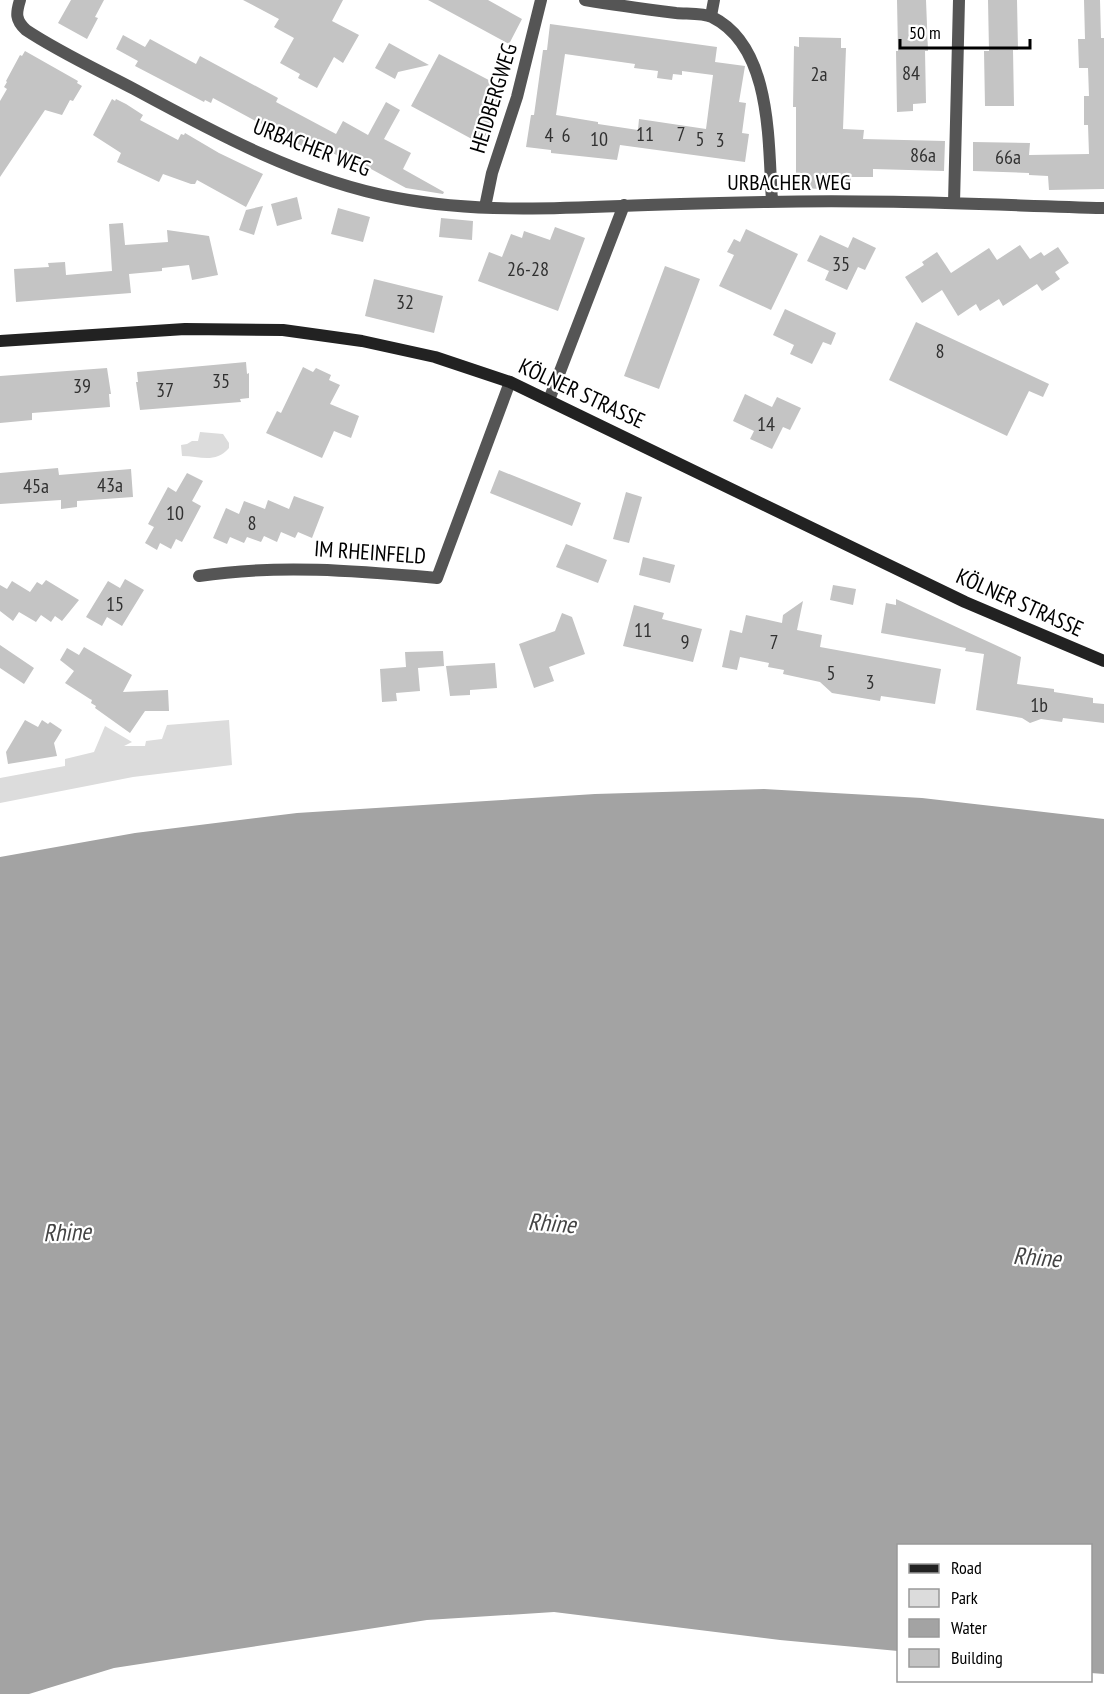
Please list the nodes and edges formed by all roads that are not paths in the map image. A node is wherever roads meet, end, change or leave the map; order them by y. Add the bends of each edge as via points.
1 (20, 0) edge
2 (542, 0) edge
3 (585, 0) edge
4 (714, 0) edge
5 (959, 0) edge
6 (711, 16) junction
7 (772, 201) junction
8 (954, 203) junction
9 (624, 206) junction
10 (485, 207) junction
11 (1104, 208) edge
12 (0, 341) edge
13 (510, 382) junction
14 (549, 400) junction
15 (199, 576) dead end
16 (1104, 661) edge

1 - 10 street, URBACHER WEG via 17,19 32,34 152,99 307,173 398,198
2 - 10 street, HEIDBERGWEG
3 - 6 street
4 - 6 street
5 - 8 street
6 - 7 street via 736,36 754,62 765,108
7 - 8 street, URBACHER WEG
7 - 9 street, URBACHER WEG
8 - 11 street, URBACHER WEG
9 - 10 street, URBACHER WEG
9 - 14 street
12 - 13 main road, KÖLNER STRASSE via 185,329 283,330 435,357
13 - 14 main road, KÖLNER STRASSE
13 - 15 street, IM RHEINFELD via 436,578 300,568 235,570
14 - 16 main road, KÖLNER STRASSE via 965,602

